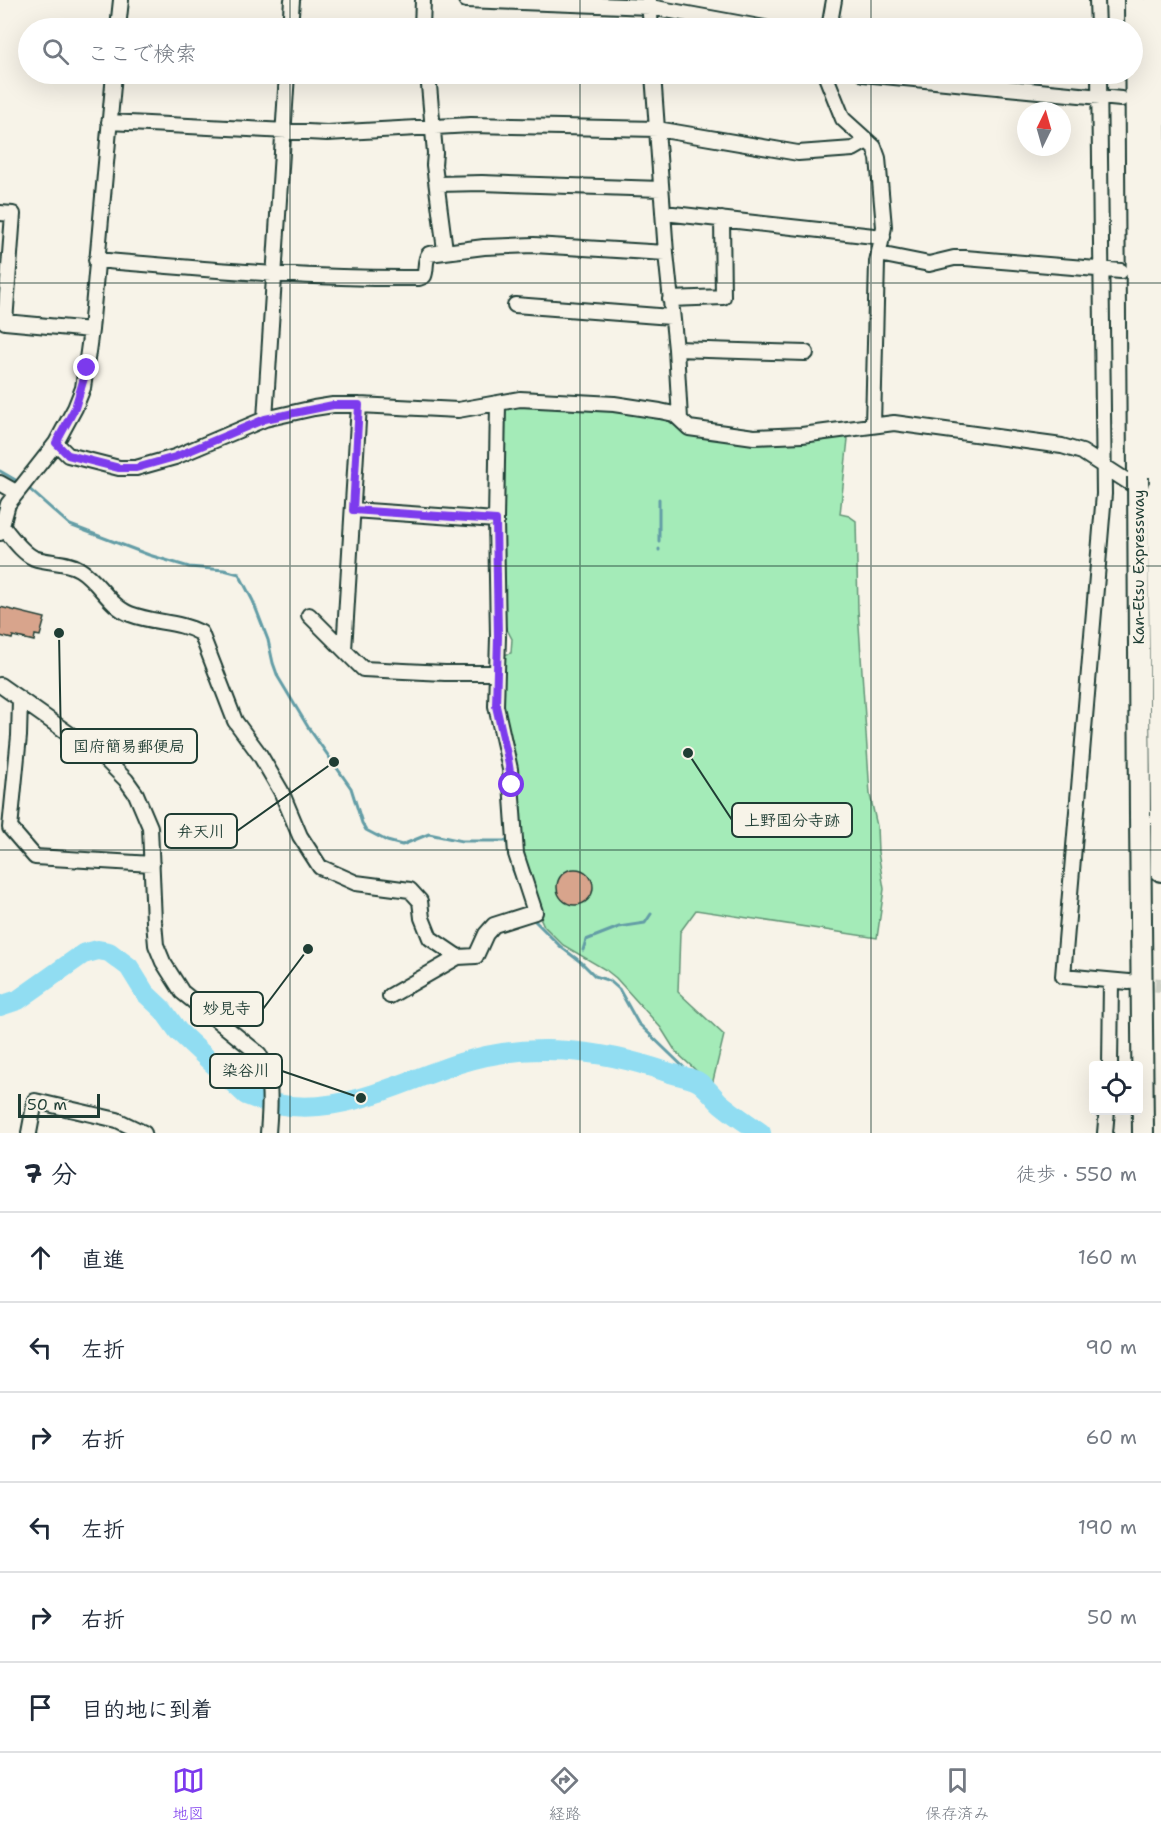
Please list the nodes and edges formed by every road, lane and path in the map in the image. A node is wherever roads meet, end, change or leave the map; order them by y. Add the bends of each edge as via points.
1 (121, 0) edge
2 (292, 0) edge
3 (423, 0) edge
4 (466, 0) edge
5 (834, 0) edge
6 (1097, 0) edge
7 (1135, 0) edge
8 (1155, 0) edge
9 (650, 4) edge
10 (119, 18) edge
11 (291, 18) edge
12 (422, 18) edge
13 (717, 18) edge
14 (831, 18) edge
15 (1098, 18) edge
16 (1135, 18) edge
17 (113, 84) edge
18 (286, 84) edge
19 (429, 84) edge
20 (654, 84) edge
21 (829, 84) edge
22 (966, 84) edge
23 (1099, 84) edge
24 (1136, 84) edge
25 (1100, 97) junction
26 (1121, 99) dead end
27 (109, 122) junction
28 (433, 126) junction
29 (657, 129) junction
30 (283, 131) junction
31 (867, 141) junction
32 (438, 184) junction
33 (661, 189) junction
34 (0, 213) edge
35 (664, 213) junction
36 (722, 219) junction
37 (883, 237) junction
38 (445, 250) junction
39 (666, 253) junction
40 (879, 254) junction
41 (96, 260) junction
42 (1102, 270) junction
43 (1121, 272) dead end
44 (274, 274) junction
45 (670, 299) junction
46 (515, 305) dead end
47 (671, 317) junction
48 (91, 330) junction
49 (676, 349) junction
50 (806, 353) dead end
51 (498, 404) junction
52 (359, 405) junction
53 (265, 419) junction
54 (680, 419) junction
55 (873, 425) junction
56 (56, 443) junction
57 (1105, 467) junction
58 (0, 483) edge
59 (18, 489) junction
60 (1160, 496) edge
61 (353, 510) junction
62 (496, 520) junction
63 (1, 529) edge
64 (309, 615) dead end
65 (344, 650) junction
66 (496, 673) junction
67 (0, 685) edge
68 (20, 700) junction
69 (1161, 817) edge
70 (152, 864) junction
71 (1161, 871) edge
72 (458, 957) junction
73 (1111, 981) junction
74 (1129, 982) tunnel mouth
75 (390, 996) dead end
76 (1110, 1061) edge
77 (1107, 1115) edge
78 (29, 1133) edge
79 (144, 1133) edge
80 (268, 1133) edge
81 (1105, 1133) edge
82 (1143, 1133) edge

1 - 10 street
2 - 11 street
3 - 12 street
4 - 9 street
5 - 14 street
6 - 15 street
7 - 16 highway, Kan-Etsu Expressway, bridge
8 - 60 highway, Kan-Etsu Expressway
9 - 13 street
17 - 27 street
18 - 30 street
19 - 28 street
20 - 29 street
21 - 31 street via 843,119
22 - 25 street
23 - 25 street
24 - 82 highway, Kan-Etsu Expressway, bridge
25 - 26 street
25 - 42 street
27 - 30 street
27 - 41 street
28 - 29 street
28 - 30 street
28 - 32 street
29 - 31 street via 798,153 853,149
29 - 33 street
30 - 44 street
31 - 37 street via 878,158
32 - 33 street
32 - 38 street
33 - 35 street
34 - 48 street via 13,214 5,322
35 - 36 street
35 - 39 street
36 - 37 street
36 - 45 street via 723,297
37 - 40 street
38 - 39 street via 534,245
38 - 44 street via 429,254 426,272 419,278
39 - 45 street
40 - 42 street via 929,264 965,258
40 - 55 street
41 - 44 street
41 - 48 street
42 - 43 street
42 - 57 street
44 - 53 street
45 - 47 street
46 - 47 street
47 - 49 street
48 - 56 street via 83,388
49 - 50 street
49 - 54 street
51 - 52 street via 458,410
51 - 54 street via 520,399 614,404 674,414
51 - 62 street
52 - 53 street via 333,405
52 - 61 street
53 - 56 street via 175,457 136,468 119,468 68,455
54 - 55 street via 689,428 763,437
55 - 57 street via 905,424 1062,446 1082,452
56 - 59 street
57 - 60 street
57 - 73 street via 1063,976
58 - 59 street
59 - 63 street via 8,504
60 - 69 highway, Kan-Etsu Expressway, bridge
61 - 62 street
61 - 65 street
62 - 66 street
63 - 72 street via 34,558 77,567 123,611 191,627 201,633 235,721 281,791 300,836 320,867 356,883 410,890 420,901 430,938
64 - 65 street
65 - 66 street via 363,669
66 - 72 street via 496,706 511,776 516,854 535,912 494,925 476,956
67 - 68 street
68 - 70 street via 105,759 126,780 150,827
68 - 70 street via 10,828 35,857
69 - 71 highway, Kan-Etsu Expressway
70 - 80 street via 156,945 163,963 182,992 260,1054 270,1083
72 - 75 street
73 - 74 street
73 - 76 street
77 - 81 street
78 - 79 street via 35,1101 117,1120

